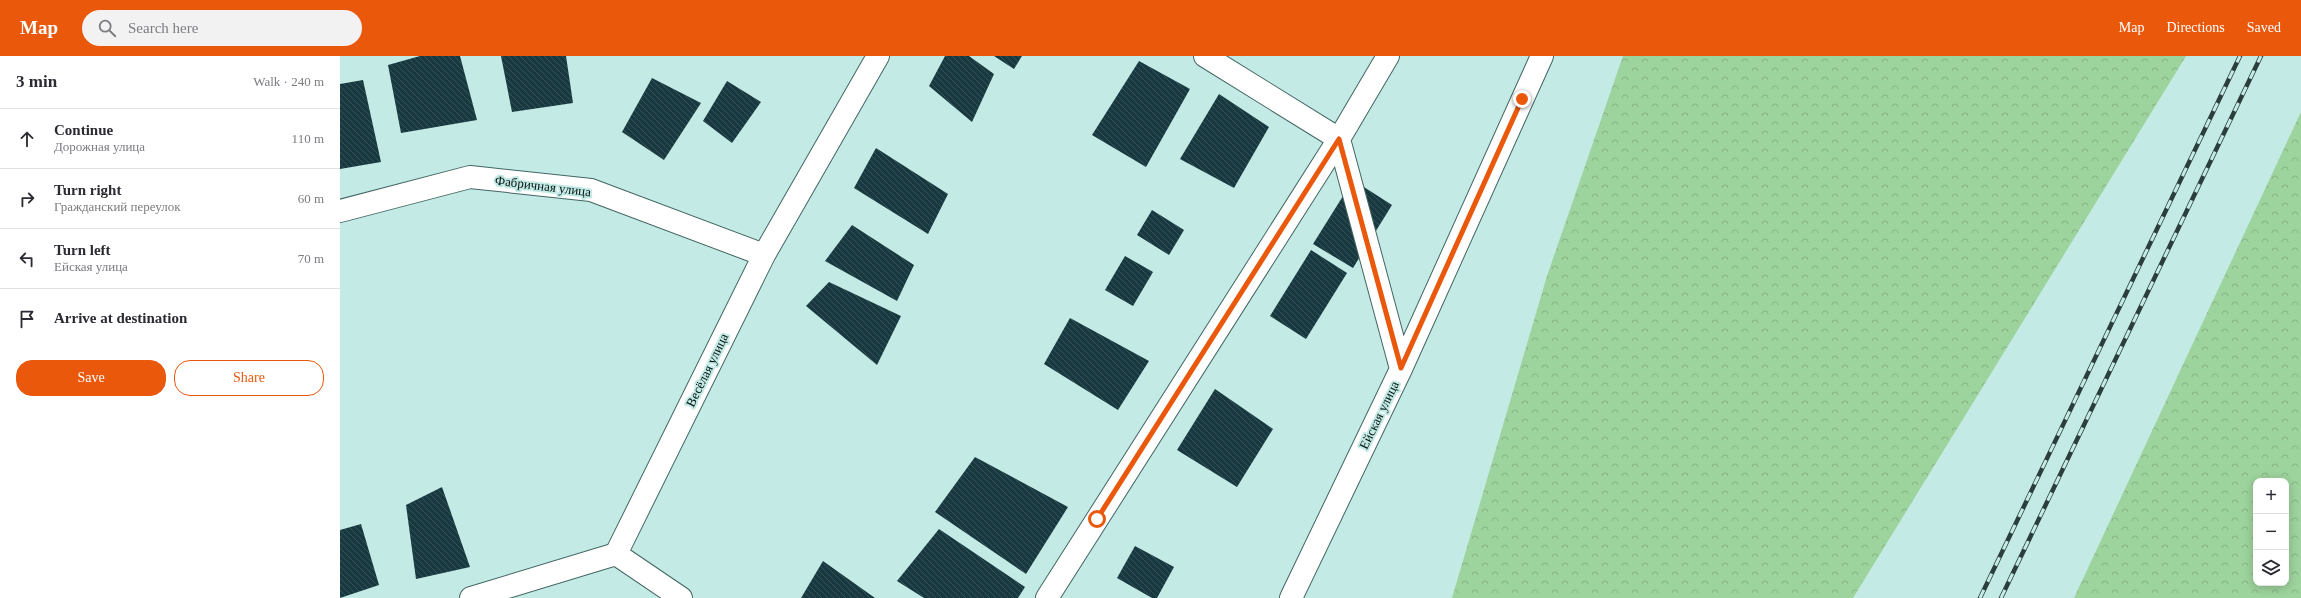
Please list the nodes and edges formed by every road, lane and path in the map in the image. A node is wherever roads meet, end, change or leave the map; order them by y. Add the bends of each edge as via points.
1 (878, 56) edge
2 (1205, 56) edge
3 (1388, 56) edge
4 (1542, 56) edge
5 (1339, 139) junction
6 (340, 211) edge
7 (764, 255) junction
8 (1401, 368) junction
9 (616, 554) junction
10 (471, 598) edge
11 (681, 598) edge
12 (1047, 598) edge
13 (1291, 598) edge

1 - 7 street, Весёлая улица
2 - 5 street
3 - 5 street
4 - 8 street, Ейская улица
5 - 8 street
5 - 12 street
6 - 7 street, Фабричная улица via 470,177 591,190
7 - 9 street, Весёлая улица
8 - 13 street, Ейская улица
9 - 10 street
9 - 11 street

